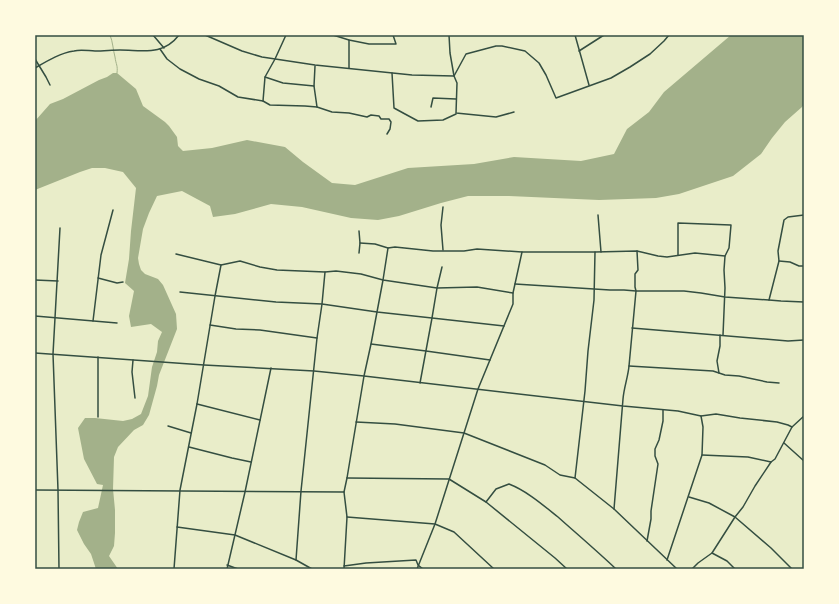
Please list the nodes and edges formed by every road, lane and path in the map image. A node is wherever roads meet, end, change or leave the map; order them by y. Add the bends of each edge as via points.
1 (153, 35) edge
2 (179, 35) edge
3 (206, 35) edge
4 (286, 35) edge
5 (333, 35) edge
6 (392, 35) edge
7 (449, 35) edge
8 (575, 35) edge
9 (604, 35) edge
10 (669, 35) edge
11 (348, 40) junction
12 (164, 48) junction
13 (160, 49) junction
14 (579, 51) junction
15 (35, 59) edge
16 (275, 59) junction
17 (315, 65) junction
18 (39, 66) junction
19 (35, 68) edge
20 (349, 68) junction
21 (392, 73) junction
22 (454, 76) junction
23 (265, 77) junction
24 (50, 85) dead end
25 (589, 85) junction
26 (314, 86) junction
27 (456, 100) junction
28 (263, 101) junction
29 (316, 107) junction
30 (431, 107) dead end
31 (514, 112) dead end
32 (456, 113) junction
33 (387, 134) dead end
34 (443, 207) dead end
35 (113, 210) dead end
36 (598, 215) dead end
37 (804, 215) edge
38 (60, 228) dead end
39 (359, 232) dead end
40 (360, 243) junction
41 (388, 248) junction
42 (443, 250) junction
43 (637, 251) junction
44 (522, 252) junction
45 (595, 252) junction
46 (600, 252) junction
47 (358, 253) dead end
48 (176, 254) dead end
49 (678, 256) junction
50 (725, 256) junction
51 (779, 261) junction
52 (221, 265) junction
53 (804, 266) edge
54 (442, 267) dead end
55 (325, 272) junction
56 (98, 278) junction
57 (35, 280) edge
58 (383, 280) junction
59 (58, 281) junction
60 (123, 282) dead end
61 (515, 284) junction
62 (437, 288) junction
63 (594, 289) junction
64 (180, 292) dead end
65 (636, 292) junction
66 (513, 293) junction
67 (215, 296) junction
68 (724, 297) junction
69 (768, 300) junction
70 (804, 302) edge
71 (322, 304) junction
72 (377, 312) junction
73 (35, 316) edge
74 (56, 317) junction
75 (432, 318) junction
76 (93, 321) junction
77 (117, 323) dead end
78 (210, 325) junction
79 (504, 326) junction
80 (632, 328) junction
81 (720, 335) junction
82 (723, 335) junction
83 (317, 338) junction
84 (804, 340) edge
85 (371, 344) junction
86 (426, 351) junction
87 (35, 353) edge
88 (54, 354) junction
89 (98, 357) junction
90 (133, 360) junction
91 (490, 360) junction
92 (204, 365) junction
93 (629, 366) junction
94 (271, 368) junction
95 (314, 371) junction
96 (720, 374) junction
97 (364, 376) junction
98 (420, 383) junction
99 (779, 383) dead end
100 (478, 389) junction
101 (135, 398) dead end
102 (583, 402) junction
103 (197, 404) junction
104 (623, 406) junction
105 (663, 410) junction
106 (98, 416) dead end
107 (701, 416) junction
108 (804, 416) edge
109 (260, 420) junction
110 (356, 422) junction
111 (168, 426) dead end
112 (792, 427) junction
113 (191, 433) junction
114 (464, 433) junction
115 (784, 443) junction
116 (189, 447) junction
117 (702, 455) junction
118 (804, 461) edge
119 (251, 462) junction
120 (771, 462) junction
121 (347, 478) junction
122 (575, 478) junction
123 (449, 479) junction
124 (35, 490) edge
125 (58, 490) junction
126 (180, 490) junction
127 (245, 492) junction
128 (301, 492) junction
129 (344, 492) junction
130 (689, 497) junction
131 (486, 502) junction
132 (614, 509) junction
133 (347, 517) junction
134 (735, 517) junction
135 (435, 524) junction
136 (177, 527) junction
137 (235, 535) junction
138 (647, 541) junction
139 (712, 553) junction
140 (296, 560) junction
141 (667, 560) junction
142 (228, 565) junction
143 (418, 565) junction
144 (344, 568) edge
145 (59, 569) edge
146 (174, 569) edge
147 (227, 569) edge
148 (238, 569) edge
149 (312, 569) edge
150 (417, 569) edge
151 (422, 569) edge
152 (494, 569) edge
153 (566, 569) edge
154 (616, 569) edge
155 (677, 569) edge
156 (692, 569) edge
157 (735, 569) edge
158 (792, 569) edge

1 - 12 street
2 - 12 street
3 - 16 street via 242,51
4 - 16 street
5 - 11 street
6 - 11 street via 396,44 369,44
7 - 22 street
8 - 14 street
9 - 14 street
10 - 25 street via 650,54 630,68
11 - 20 street
12 - 13 street
13 - 18 street via 142,52 74,50
13 - 28 street via 167,59 199,79 219,86 238,97
14 - 25 street
15 - 18 street
16 - 17 street
16 - 23 street
17 - 20 street
17 - 26 street
18 - 19 street
18 - 24 street
20 - 21 street
21 - 22 street
21 - 32 street via 394,108 418,121 443,120
22 - 25 street via 466,54 502,46 525,50 539,63 556,98
22 - 27 street via 458,89
23 - 26 street via 283,83
23 - 28 street
26 - 29 street
27 - 30 street via 433,98
27 - 32 street
28 - 29 street via 270,105
29 - 33 street via 332,112 390,119
31 - 32 street via 496,117
34 - 42 street
35 - 56 street via 101,255
36 - 46 street
37 - 51 street via 784,220 778,251
38 - 59 street
39 - 40 street
40 - 41 street
40 - 47 street
41 - 42 street
41 - 58 street
42 - 44 street
43 - 46 street
43 - 49 street via 658,256
43 - 65 street
44 - 45 street
44 - 61 street
45 - 46 street
45 - 63 street
48 - 52 street
49 - 50 street via 695,253
49 - 50 street via 678,223 731,225 729,248
50 - 68 street
51 - 53 street
51 - 69 street
52 - 55 street via 240,261 277,270
52 - 67 street
54 - 62 street
55 - 58 street via 355,273
55 - 71 street
56 - 60 street
56 - 76 street
57 - 59 street
58 - 62 street
58 - 72 street
59 - 74 street
61 - 63 street
61 - 66 street
62 - 66 street via 477,287
62 - 75 street
63 - 65 street
63 - 102 street
64 - 67 street
65 - 68 street via 684,291
65 - 80 street
66 - 79 street via 513,304
67 - 71 street
67 - 78 street
68 - 69 street
68 - 82 street
69 - 70 street
71 - 72 street
71 - 83 street
72 - 75 street
72 - 85 street
73 - 74 street
74 - 76 street
74 - 88 street
75 - 79 street
75 - 86 street
76 - 77 street
78 - 83 street
78 - 92 street
79 - 91 street
80 - 81 street
80 - 93 street
81 - 82 street
81 - 96 street via 717,361
82 - 84 street
83 - 95 street
85 - 86 street
85 - 97 street
86 - 91 street
86 - 98 street
87 - 88 street
88 - 89 street
88 - 125 street
89 - 90 street
89 - 106 street
90 - 92 street
90 - 101 street
91 - 100 street
92 - 94 street
92 - 103 street
93 - 96 street via 713,371
93 - 104 street
94 - 95 street
94 - 109 street
95 - 97 street
95 - 128 street
96 - 99 street
97 - 98 street
97 - 110 street
98 - 100 street
100 - 102 street
100 - 114 street
102 - 104 street
102 - 122 street
103 - 109 street
103 - 113 street
104 - 105 street
104 - 132 street
105 - 107 street
105 - 138 street via 664,421 655,449 658,464
107 - 112 street via 716,414 777,422
107 - 117 street
108 - 112 street
109 - 119 street
110 - 114 street
110 - 121 street
111 - 113 street
112 - 115 street
113 - 116 street
114 - 122 street via 545,465 560,475
114 - 123 street
115 - 118 street
115 - 120 street
116 - 119 street
116 - 126 street
117 - 120 street via 748,457
117 - 130 street
119 - 127 street
120 - 134 street
121 - 123 street
121 - 129 street
122 - 132 street
123 - 131 street
123 - 135 street
124 - 125 street
125 - 126 street
125 - 145 street
126 - 127 street
126 - 136 street
127 - 128 street
127 - 137 street
128 - 129 street
128 - 140 street
129 - 133 street
130 - 134 street via 709,503
130 - 141 street
131 - 153 street
131 - 154 street via 496,489 509,484 516,486 539,501
132 - 138 street
133 - 135 street
133 - 144 street
134 - 139 street
134 - 158 street via 772,548
135 - 143 street
135 - 152 street via 454,532
136 - 137 street
136 - 146 street
137 - 140 street
137 - 142 street
138 - 141 street
139 - 156 street
139 - 157 street
140 - 149 street
141 - 155 street
142 - 147 street
142 - 148 street
143 - 144 street via 416,560 366,563
143 - 150 street
143 - 151 street

